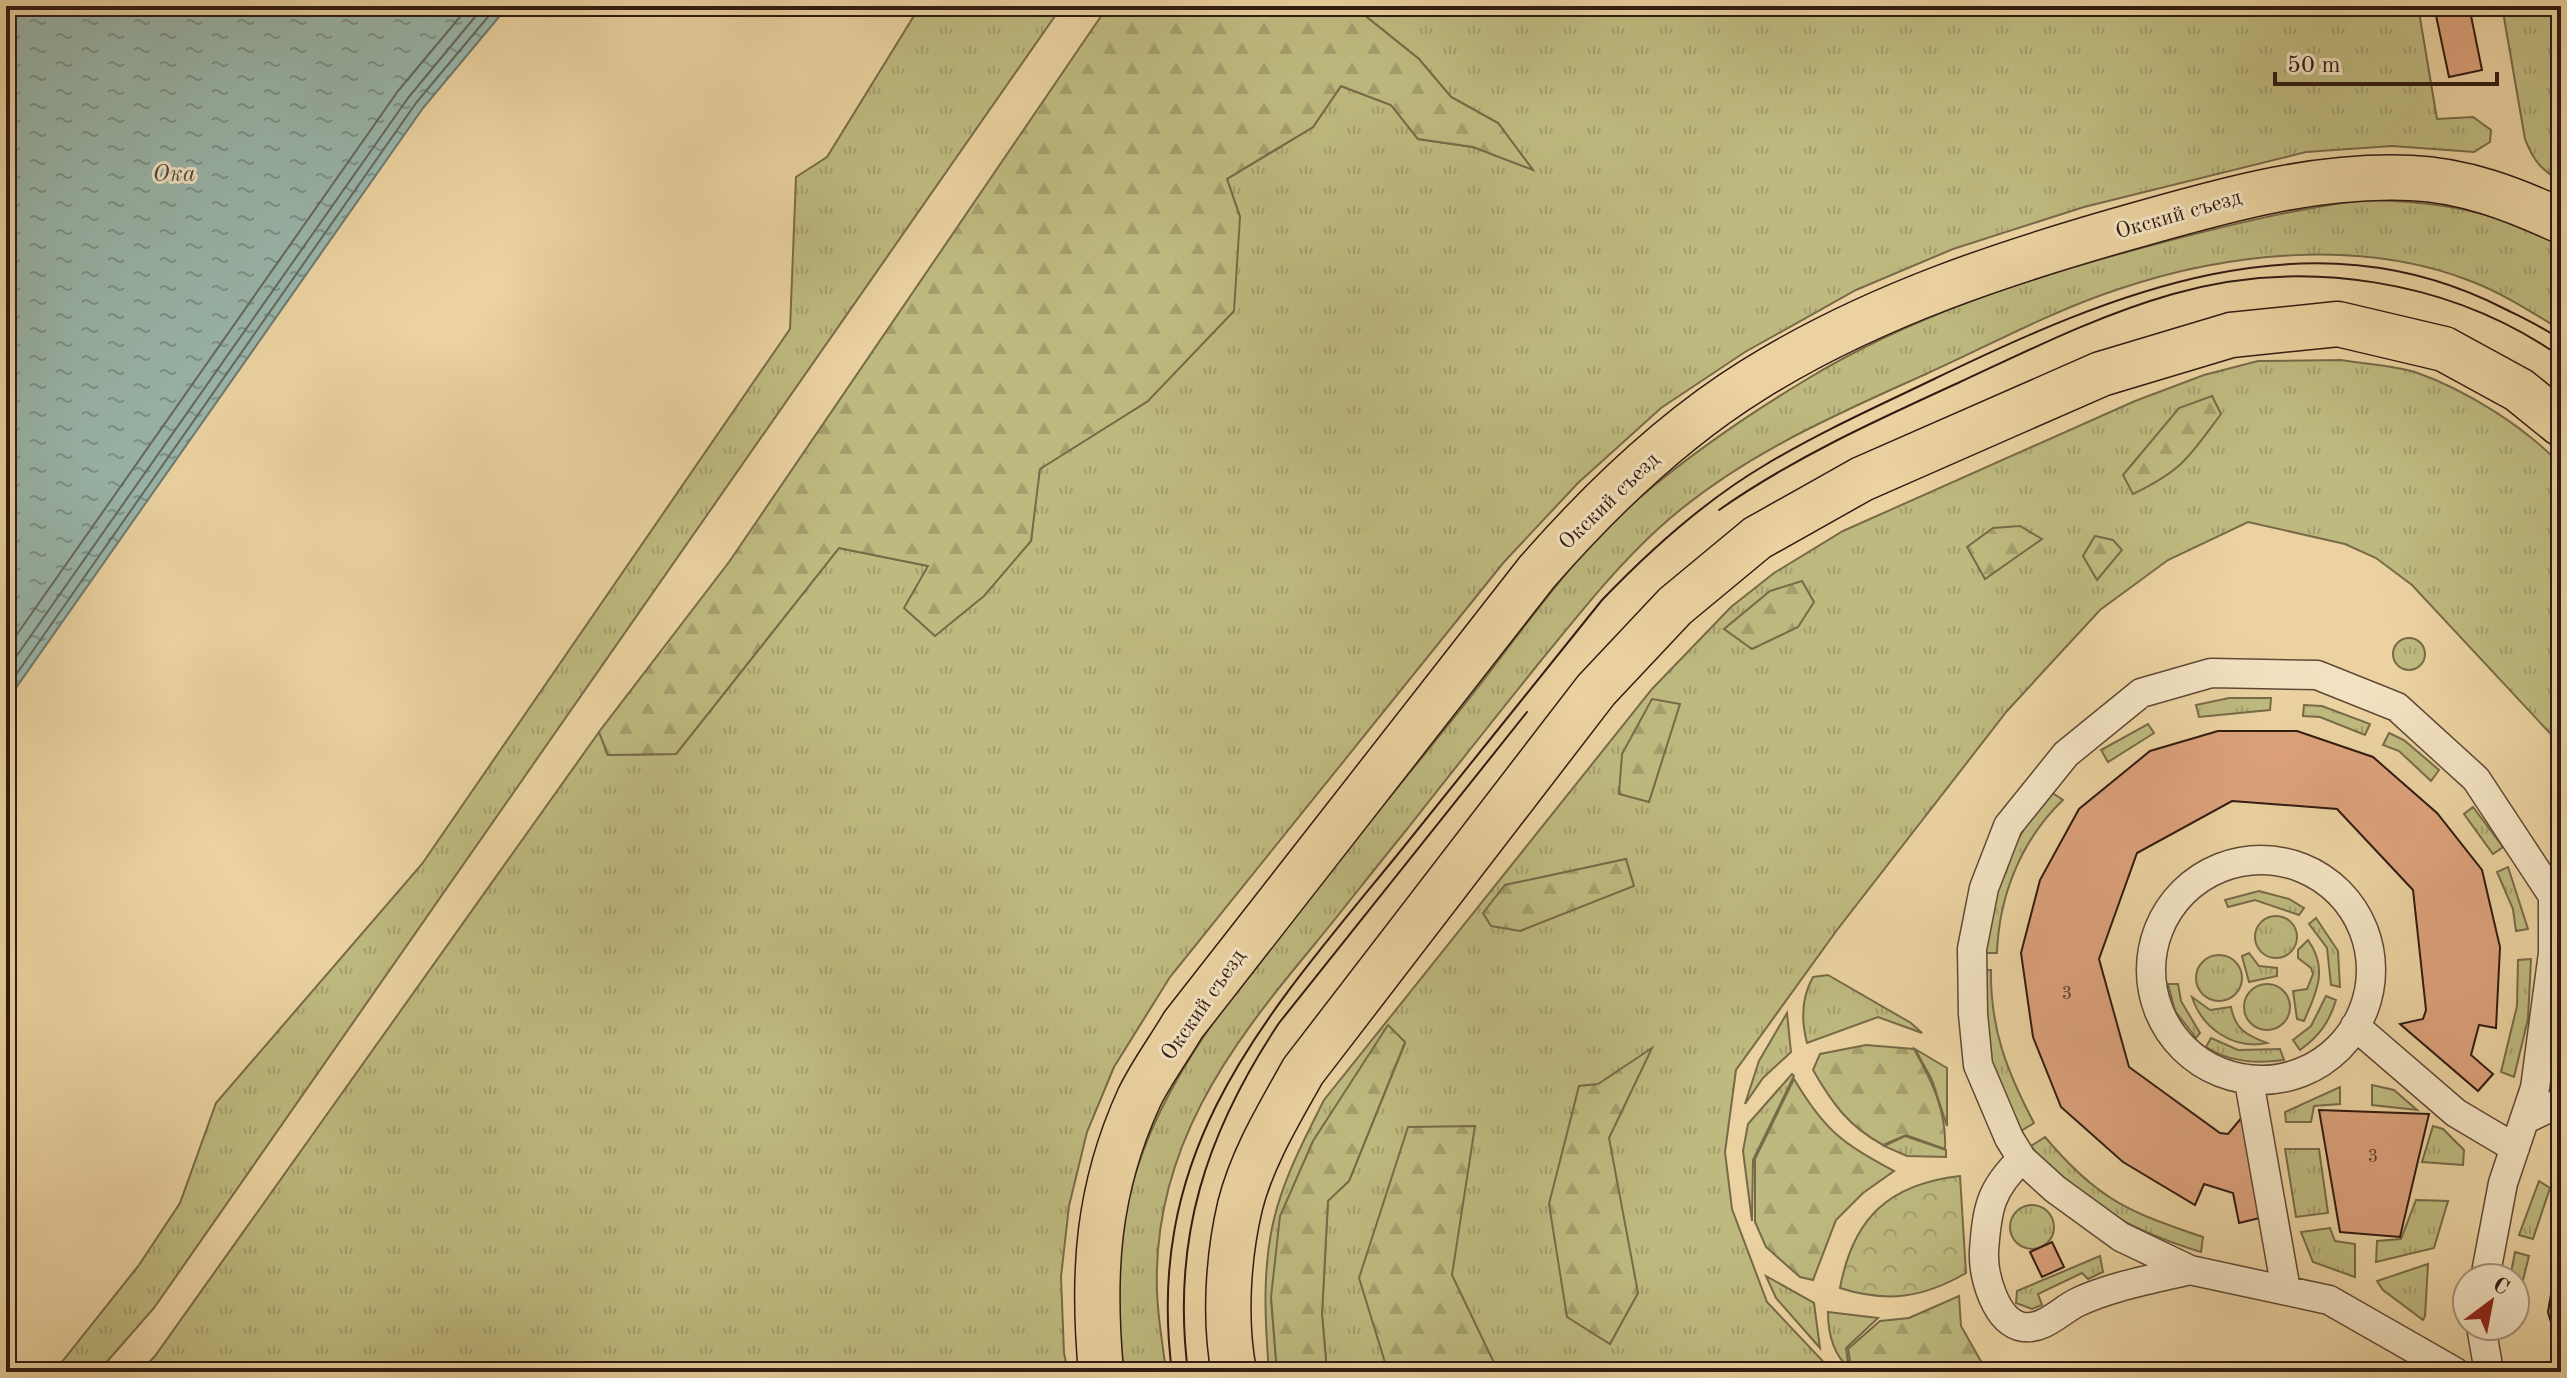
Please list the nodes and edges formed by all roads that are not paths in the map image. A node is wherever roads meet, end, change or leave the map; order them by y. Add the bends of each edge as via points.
1 (2561, 221) edge
2 (2561, 424) edge
3 (2557, 897) edge
4 (2355, 1026) junction
5 (2249, 1081) junction
6 (2561, 1102) edge
7 (2524, 1120) junction
8 (2515, 1148) junction
9 (2022, 1159) junction
10 (2488, 1262) edge
11 (2190, 1270) junction
12 (2286, 1290) junction
13 (2484, 1342) edge
14 (1101, 1372) edge
15 (1234, 1372) edge
16 (2455, 1372) edge
17 (2489, 1372) edge

1 - 14 main road, Окский съезд via 2513,199 2413,178 2347,178 2249,193 1944,285 1839,331 1764,374 1667,443 1589,512 1537,572 1183,1025 1140,1096 1106,1194 1095,1304
2 - 15 main road via 2519,390 2444,349 2338,324 2231,335 2101,374 1862,479 1757,538 1675,606 1596,690 1303,1071 1265,1139 1240,1206 1230,1281
3 - 7 street via 2537,1073
3 - 9 street via 2476,779 2397,707 2317,675 2211,673 2141,693 2066,754 2008,826 1984,888 1972,949 1978,1065
4 - 5 street via 2348,1040 2322,1063 2287,1078
4 - 5 street via 2365,1009 2372,974 2367,939 2352,908 2328,882 2297,865 2262,860 2227,865 2205,876 2168,910 2153,944 2151,981 2161,1018 2183,1049 2213,1070
4 - 8 street via 2456,1113
5 - 12 street
6 - 7 street
7 - 8 street
8 - 10 street
9 - 11 street via 2121,1237
9 - 11 street via 2000,1180 1987,1212 1984,1257 1993,1297 2004,1316 2023,1327 2044,1323 2079,1302
11 - 12 street
12 - 16 street via 2329,1300
13 - 17 street

